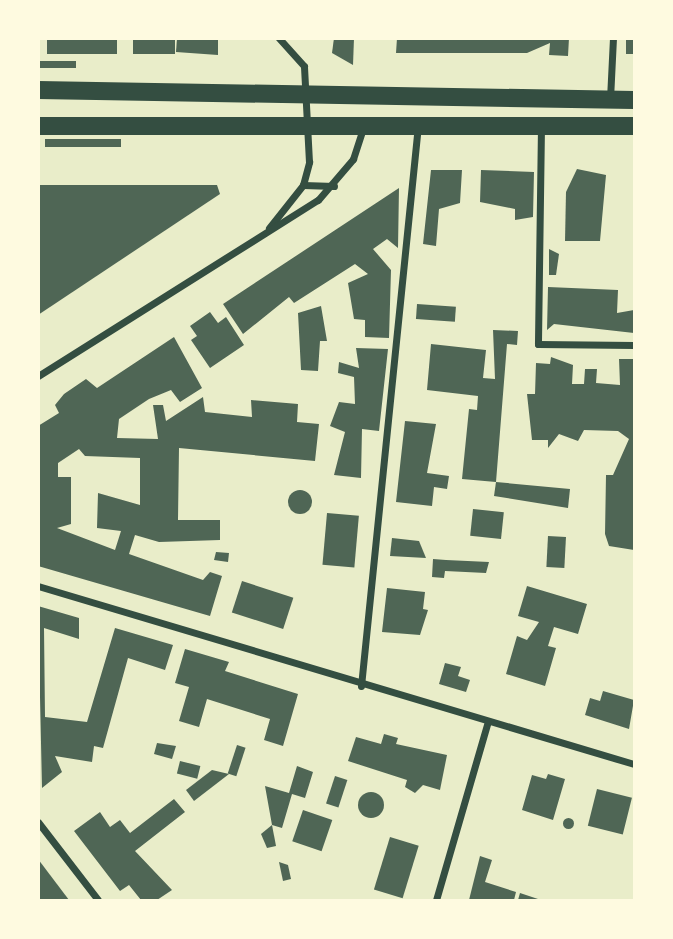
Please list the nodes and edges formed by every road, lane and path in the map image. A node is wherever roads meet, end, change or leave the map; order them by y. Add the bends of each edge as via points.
1 (279, 38) edge
2 (612, 38) edge
3 (38, 90) edge
4 (307, 94) junction
5 (610, 100) junction
6 (635, 100) edge
7 (364, 124) junction
8 (308, 125) junction
9 (418, 125) junction
10 (541, 125) junction
11 (38, 126) edge
12 (635, 126) edge
13 (303, 185) junction
14 (334, 186) junction
15 (267, 231) junction
16 (635, 345) edge
17 (38, 376) edge
18 (38, 586) edge
19 (361, 686) junction
20 (488, 720) junction
21 (635, 764) edge
22 (38, 822) edge
23 (98, 901) edge
24 (436, 901) edge

1 - 4 street via 304,66
2 - 5 street
3 - 4 main road
4 - 5 main road
4 - 8 street
5 - 6 main road
7 - 8 main road
7 - 9 main road
7 - 14 street
8 - 11 main road
8 - 13 street
9 - 10 main road
9 - 19 street
10 - 12 main road
10 - 16 street via 538,344
13 - 14 street
13 - 15 street
14 - 15 street
15 - 17 street
18 - 19 street
19 - 20 street
20 - 21 street
20 - 24 street
22 - 23 street

